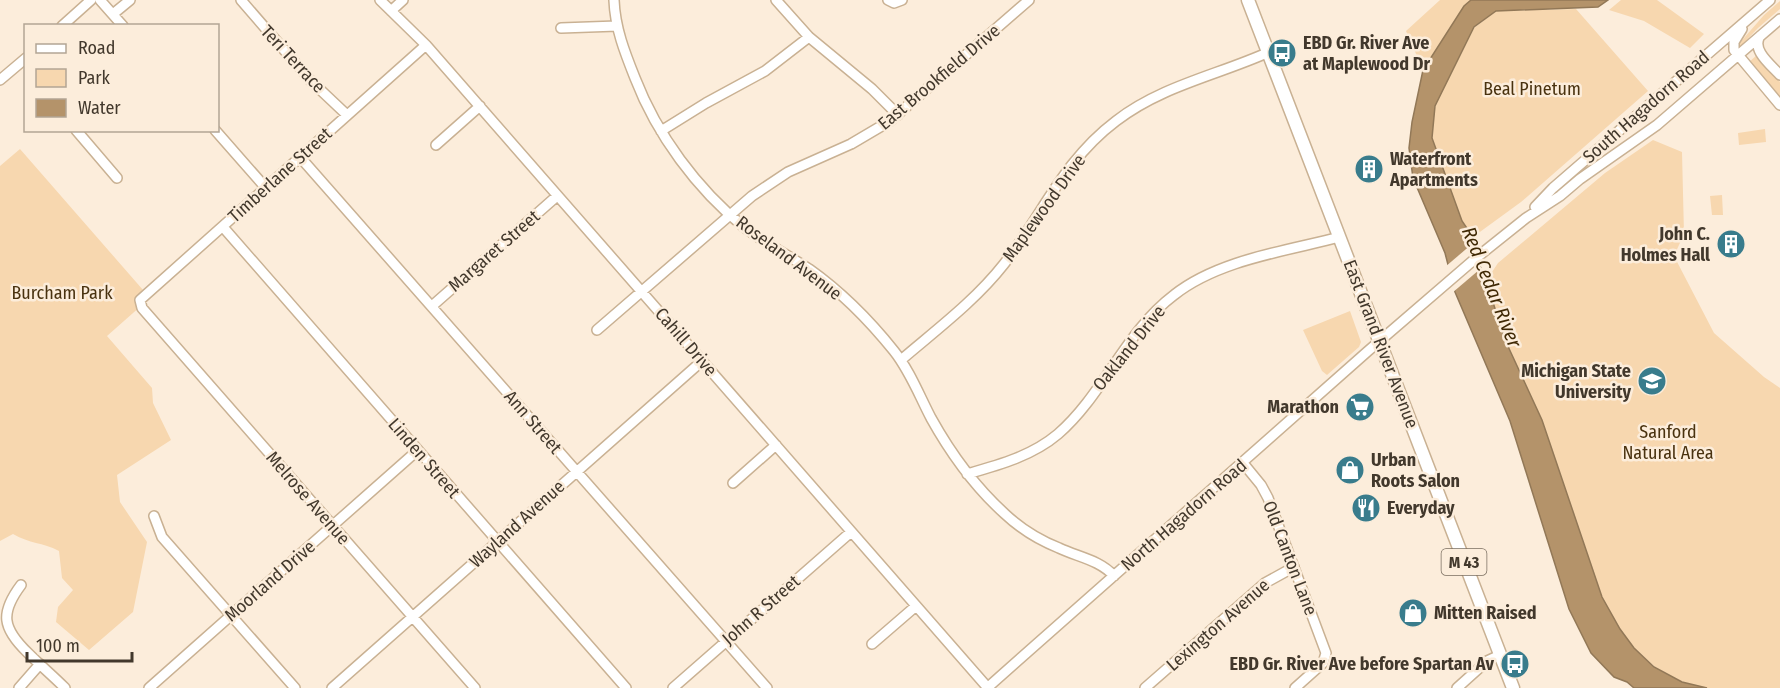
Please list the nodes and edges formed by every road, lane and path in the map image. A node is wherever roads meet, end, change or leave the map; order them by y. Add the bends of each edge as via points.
1 (91, 0) edge
2 (100, 0) edge
3 (130, 0) edge
4 (241, 0) edge
5 (380, 0) edge
6 (403, 0) edge
7 (614, 0) edge
8 (776, 0) edge
9 (888, 0) edge
10 (902, 0) edge
11 (1029, 0) edge
12 (1248, 0) edge
13 (1770, 0) edge
14 (391, 11) junction
15 (113, 14) junction
16 (1750, 17) junction
17 (1780, 19) edge
18 (64, 24) edge
19 (121, 24) edge
20 (617, 26) junction
21 (561, 28) dead end
22 (1760, 36) junction
23 (809, 37) junction
24 (426, 45) junction
25 (1269, 52) junction
26 (1738, 56) junction
27 (22, 61) edge
28 (1780, 75) edge
29 (0, 80) edge
30 (1780, 105) edge
31 (480, 106) junction
32 (347, 115) junction
33 (898, 115) junction
34 (661, 131) junction
35 (78, 132) edge
36 (217, 132) edge
37 (436, 146) dead end
38 (300, 157) junction
39 (117, 178) dead end
40 (265, 187) junction
41 (558, 196) junction
42 (730, 214) junction
43 (1526, 218) junction
44 (222, 227) junction
45 (1340, 237) junction
46 (642, 292) junction
47 (432, 306) junction
48 (142, 308) joint
49 (597, 330) dead end
50 (1379, 341) junction
51 (901, 360) junction
52 (702, 361) junction
53 (776, 446) junction
54 (418, 450) junction
55 (1243, 463) junction
56 (576, 471) junction
57 (967, 474) junction
58 (733, 483) dead end
59 (154, 516) dead end
60 (333, 526) junction
61 (850, 531) junction
62 (498, 541) junction
63 (1294, 567) junction
64 (1114, 576) junction
65 (21, 585) dead end
66 (916, 606) junction
67 (231, 615) junction
68 (412, 617) junction
69 (726, 641) junction
70 (872, 644) dead end
71 (1500, 655) junction
72 (39, 664) junction
73 (19, 688) edge
74 (65, 688) edge
75 (149, 688) edge
76 (295, 688) edge
77 (332, 688) edge
78 (474, 688) edge
79 (626, 688) edge
80 (673, 688) edge
81 (766, 688) edge
82 (987, 688) edge
83 (1145, 688) edge
84 (1295, 688) edge
85 (1458, 688) edge
86 (1513, 688) edge

1 - 18 street
2 - 15 street
3 - 15 street
4 - 32 street, Teri Terrace via 311,81
5 - 14 street, Cahill Drive
6 - 14 street
7 - 20 street, Roseland Avenue
8 - 23 street
9 - 10 street
11 - 33 street, East Brookfield Drive
12 - 25 main road, East Grand River Avenue / M 43
13 - 16 street, South Hagadorn Road
14 - 24 street, Cahill Drive
15 - 19 street
16 - 26 street via 1734,42
16 - 43 street, South Hagadorn Road via 1553,188
17 - 22 street, South Hagadorn Road
20 - 21 street
20 - 34 street, Roseland Avenue via 638,87
22 - 26 street, South Hagadorn Road
22 - 28 street via 1758,49
23 - 33 street via 873,89
23 - 34 street via 765,71
24 - 31 street, Cahill Drive
24 - 32 street, Timberlane Street
25 - 45 main road, East Grand River Avenue / M 43
25 - 51 street, Maplewood Drive via 1156,97 1116,121 1063,174 992,278
26 - 30 street
26 - 43 street, South Hagadorn Road via 1657,125
27 - 29 street
31 - 37 street
31 - 41 street, Cahill Drive
32 - 38 street, Timberlane Street
33 - 42 street, East Brookfield Drive via 861,140 779,177
34 - 42 street, Roseland Avenue via 703,187
35 - 39 street
36 - 40 street
38 - 40 street, Timberlane Street
38 - 47 street, Ann Street
40 - 44 street, Timberlane Street
41 - 46 street, Cahill Drive
41 - 47 street, Margaret Street
42 - 46 street, East Brookfield Drive
42 - 51 street, Roseland Avenue via 826,282
43 - 50 street, South Hagadorn Road
44 - 48 street, Timberlane Street via 144,295 140,300
44 - 54 street, Linden Street
45 - 50 main road, East Grand River Avenue / M 43
45 - 57 street, Oakland Drive via 1239,263 1187,285 1142,326 1075,417 1057,435 1019,458
46 - 49 street, East Brookfield Drive
46 - 52 street, Cahill Drive
47 - 56 street, Ann Street
48 - 60 street, Melrose Avenue
50 - 55 street, North Hagadorn Road
50 - 71 main road, East Grand River Avenue / M 43
51 - 57 street, Roseland Avenue
52 - 53 street, Cahill Drive
52 - 56 street, Wayland Avenue
53 - 58 street
53 - 61 street, Cahill Drive
54 - 60 street, Moorland Drive
54 - 62 street, Linden Street
55 - 63 street, Old Canton Lane via 1268,498
55 - 64 street, North Hagadorn Road
56 - 62 street, Wayland Avenue
56 - 69 street, Ann Street
57 - 64 street, Roseland Avenue via 1030,534 1096,562
59 - 67 street via 162,537
60 - 67 street, Moorland Drive
60 - 68 street, Melrose Avenue
61 - 66 street, Cahill Drive
61 - 69 street, John R Street
62 - 68 street, Wayland Avenue
62 - 79 street, Linden Street
63 - 83 street, Lexington Avenue via 1265,583
63 - 84 street, Old Canton Lane via 1324,645 1325,658
64 - 82 street, North Hagadorn Road
65 - 72 street via 5,602 3,622 9,635
66 - 70 street
66 - 82 street, Cahill Drive
67 - 75 street, Moorland Drive
67 - 76 street
68 - 77 street, Wayland Avenue
68 - 78 street, Melrose Avenue
69 - 80 street, John R Street
69 - 81 street, Ann Street
71 - 85 street via 1487,661
71 - 86 main road, East Grand River Avenue / M 43
72 - 73 street
72 - 74 street

